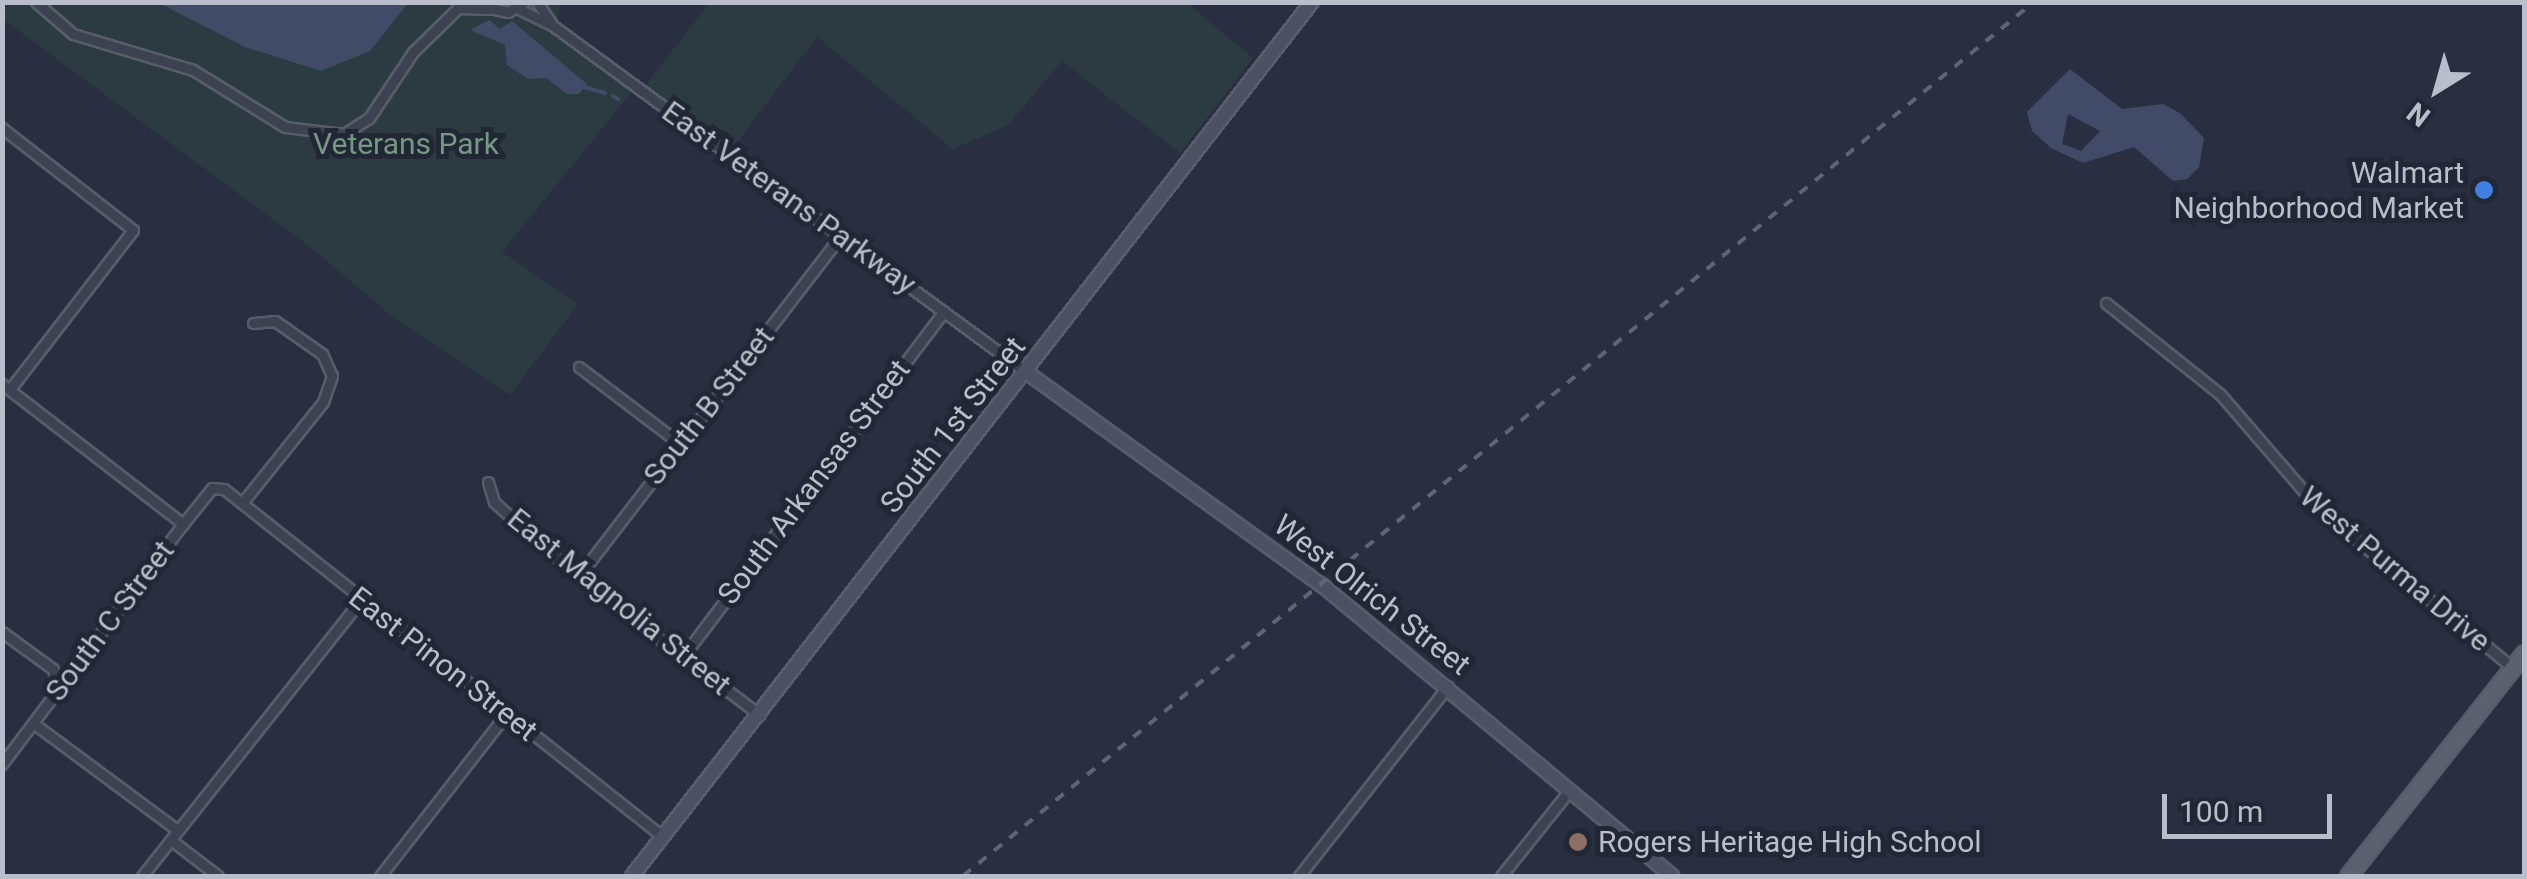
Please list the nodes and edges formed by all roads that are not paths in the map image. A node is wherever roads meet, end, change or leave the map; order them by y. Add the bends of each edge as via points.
1 (36, 2) edge
2 (537, 2) edge
3 (1312, 2) edge
4 (462, 4) edge
5 (520, 5) edge
6 (484, 6) edge
7 (552, 25) junction
8 (2, 128) edge
9 (840, 237) junction
10 (2106, 303) dead end
11 (944, 311) junction
12 (253, 323) dead end
13 (580, 367) dead end
14 (1026, 372) junction
15 (6, 387) edge
16 (678, 443) junction
17 (488, 482) dead end
18 (224, 490) joint
19 (242, 503) junction
20 (183, 524) junction
21 (578, 577) junction
22 (361, 600) junction
23 (2, 632) edge
24 (2524, 653) edge
25 (684, 655) junction
26 (2518, 673) edge
27 (1448, 685) junction
28 (58, 691) junction
29 (507, 713) junction
30 (760, 715) junction
31 (34, 723) junction
32 (2, 764) edge
33 (1568, 792) junction
34 (177, 830) junction
35 (662, 838) junction
36 (170, 840) junction
37 (142, 876) edge
38 (218, 876) edge
39 (380, 876) edge
40 (632, 876) edge
41 (1298, 876) edge
42 (1500, 876) edge
43 (1672, 876) edge
44 (2348, 876) edge

1 - 4 street, East Veterans Parkway via 74,34 193,70 285,128 344,134 369,118 413,52
2 - 7 street, East Veterans Parkway
3 - 14 street, South 1st Street
4 - 6 street, East Veterans Parkway
5 - 6 street, East Veterans Parkway
5 - 7 street, East Veterans Parkway
7 - 9 street, East Veterans Parkway
8 - 15 street via 132,230
9 - 11 street, East Veterans Parkway
9 - 16 street, South B Street
10 - 26 street, West Purma Drive via 2220,394 2320,510
11 - 14 street, East Veterans Parkway
11 - 25 street, South Arkansas Street
12 - 19 street via 274,321 322,354 332,376 323,402
13 - 16 street
14 - 27 street, West Olrich Street via 1189,486
14 - 30 street, South 1st Street
15 - 20 street
16 - 21 street, South B Street
17 - 21 street, East Magnolia Street via 494,502
18 - 19 street, East Pinon Street
18 - 20 street, South C Street via 212,488
19 - 22 street, East Pinon Street
20 - 28 street, South C Street
21 - 25 street, East Magnolia Street
22 - 29 street, East Pinon Street
22 - 34 street
23 - 28 street via 53,669
24 - 26 main road
25 - 30 street, East Magnolia Street
26 - 44 main road
27 - 33 street, West Olrich Street
27 - 41 street
28 - 31 street, South C Street
29 - 35 street, East Pinon Street
29 - 39 street
30 - 35 street, South 1st Street
31 - 32 street, South C Street
31 - 34 street
33 - 42 street
33 - 43 street, West Olrich Street
34 - 36 street
35 - 40 street, South 1st Street
36 - 37 street
36 - 38 street

